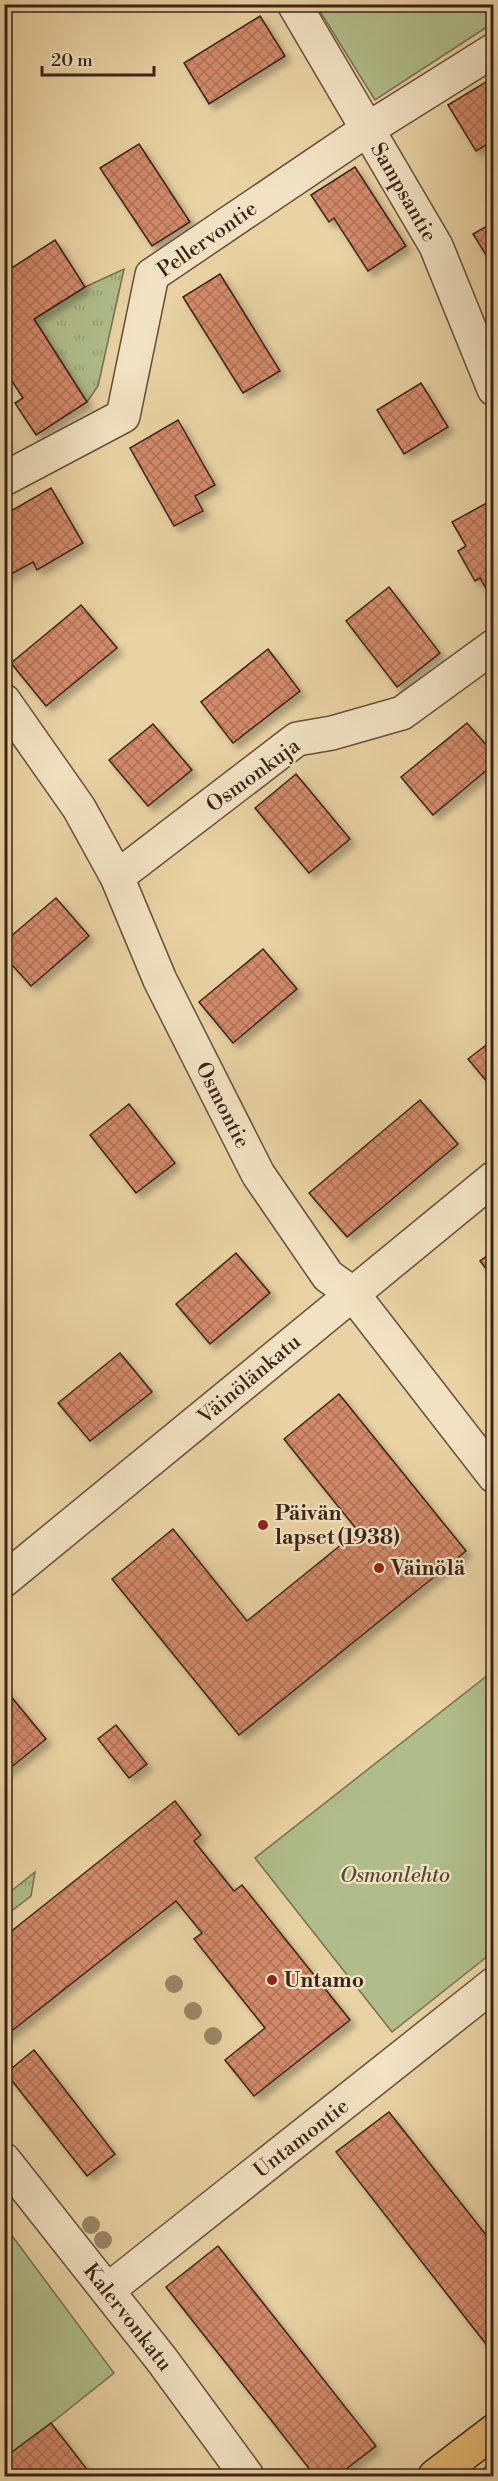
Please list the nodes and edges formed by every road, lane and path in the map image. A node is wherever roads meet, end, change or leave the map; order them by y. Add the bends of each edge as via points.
1 (294, 4) edge
2 (494, 50) edge
3 (368, 129) junction
4 (494, 389) edge
5 (4, 479) edge
6 (494, 646) edge
7 (4, 701) edge
8 (117, 877) junction
9 (494, 1178) edge
10 (352, 1293) junction
11 (494, 1476) edge
12 (4, 1580) edge
13 (494, 1984) edge
14 (4, 2160) edge
15 (108, 2290) junction
16 (494, 2432) edge
17 (247, 2476) edge
18 (435, 2476) edge

1 - 3 street, Sampsantie
2 - 3 street, Pellervontie
3 - 4 street, Sampsantie via 436,246
3 - 5 street, Pellervontie via 152,274 123,416
6 - 8 street, Osmonkuja via 402,712 297,739
7 - 8 street, Osmontie via 79,808
8 - 10 street, Osmontie via 160,980 258,1174 328,1276
9 - 10 street, Väinölänkatu
10 - 11 street, Osmontie
10 - 12 street, Väinölänkatu
13 - 15 street, Untamontie
14 - 15 street, Kalervonkatu
15 - 17 street, Kalervonkatu
16 - 18 main road

